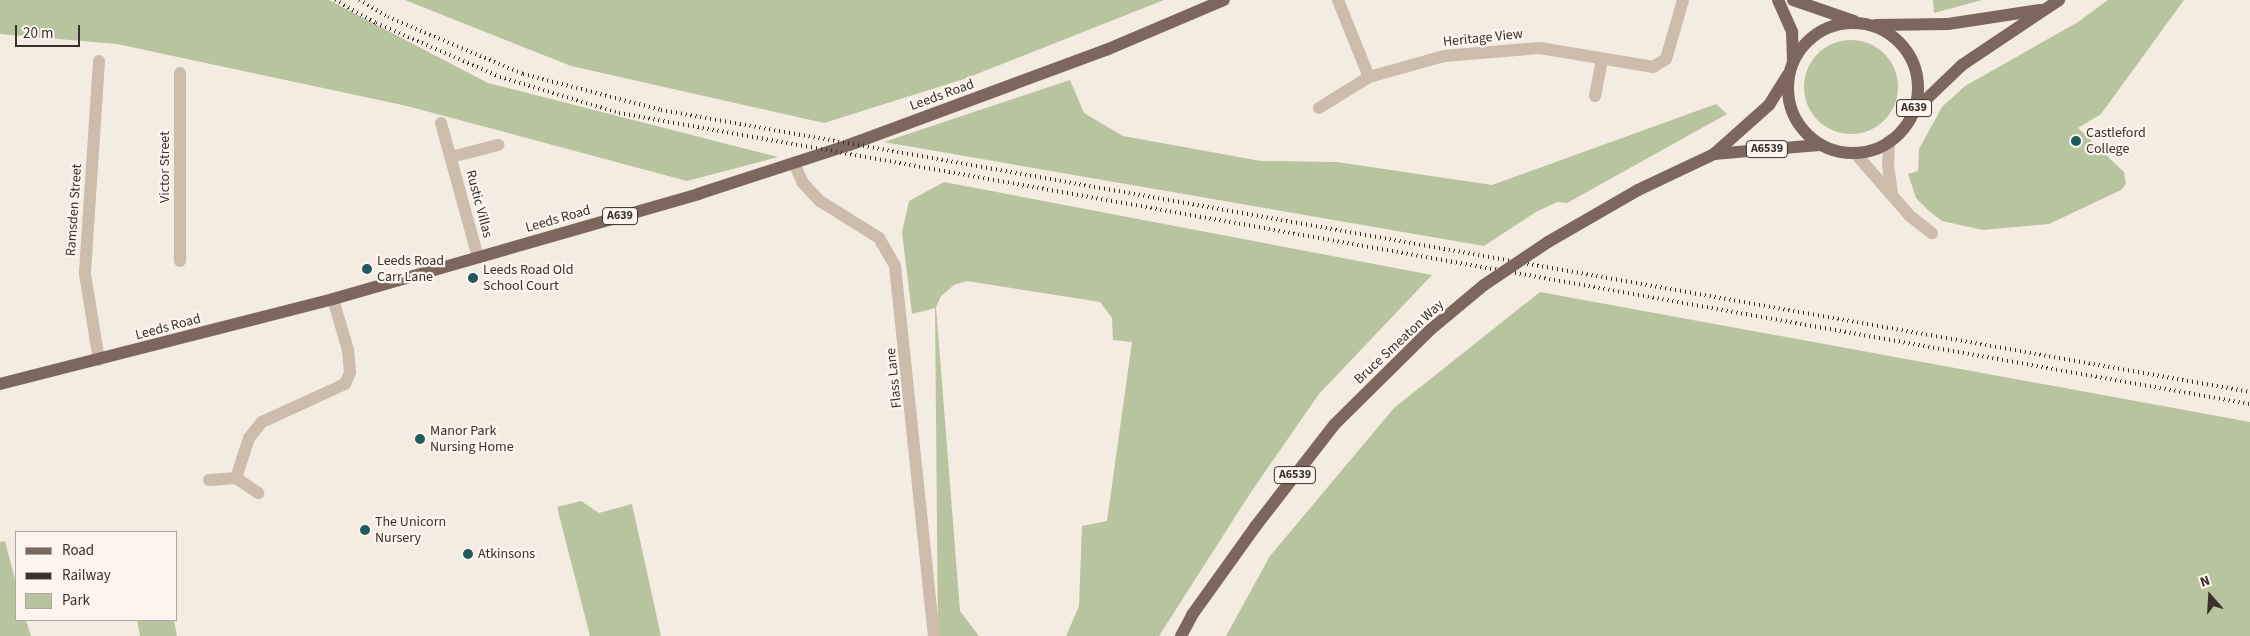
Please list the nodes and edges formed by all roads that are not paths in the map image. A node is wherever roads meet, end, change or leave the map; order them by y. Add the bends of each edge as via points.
1 (1224, 0) edge
2 (1338, 0) edge
3 (1683, 0) edge
4 (1778, 0) edge
5 (1792, 0) edge
6 (2059, 0) edge
7 (2043, 9) junction
8 (1859, 23) junction
9 (1872, 26) junction
10 (1602, 59) junction
11 (100, 61) dead end
12 (1791, 67) junction
13 (180, 73) dead end
14 (1369, 76) junction
15 (1595, 96) dead end
16 (1319, 108) dead end
17 (1914, 111) junction
18 (442, 122) dead end
19 (1889, 141) junction
20 (498, 145) dead end
21 (1820, 145) junction
22 (1854, 153) junction
23 (1714, 154) junction
24 (451, 158) junction
25 (794, 163) junction
26 (1892, 194) junction
27 (1932, 233) dead end
28 (478, 257) junction
29 (180, 261) dead end
30 (333, 300) junction
31 (100, 360) junction
32 (0, 384) edge
33 (236, 478) junction
34 (209, 480) dead end
35 (258, 493) dead end
36 (934, 636) edge
37 (1180, 636) edge

1 - 25 main road, Leeds Road / A639 via 1106,50
2 - 14 street
3 - 10 street, Heritage View via 1666,59 1653,67
4 - 12 main road, A639 via 1792,32
5 - 8 main road, A639
6 - 7 main road, A639
7 - 9 main road, A639 via 1948,24
7 - 17 main road, A639 via 1962,65
8 - 9 main road, A639
8 - 12 main road, A639 via 1835,25 1818,33 1804,44
9 - 17 main road, A639 via 1886,32 1904,48 1917,73
10 - 14 street, Heritage View via 1540,48 1444,56
10 - 15 street
11 - 31 street, Ramsden Street via 85,274
12 - 21 main road, A639 via 1788,94 1792,112 1804,132
12 - 23 main road, Bruce Smeaton Way / A6539 via 1769,105
13 - 29 street, Victor Street
14 - 16 street, Heritage View
17 - 19 main road, A639 via 1907,124
18 - 24 street, Rustic Villas
19 - 22 main road, A639 via 1876,149
19 - 26 street
20 - 24 street, Rustic Villas
21 - 22 main road, A639
21 - 23 main road, Bruce Smeaton Way / A6539
22 - 26 street
23 - 37 main road, Bruce Smeaton Way / A6539, bridge via 1638,190 1532,253 1484,285 1430,330 1334,424 1238,551
24 - 28 street, Rustic Villas
25 - 28 main road, Leeds Road / A639
25 - 36 street, Flass Lane via 820,201 879,238 895,266
26 - 27 street via 1910,216
28 - 30 main road, Leeds Road / A639
30 - 31 main road, Leeds Road / A639
30 - 33 street via 348,350 350,372 345,384 262,422 249,438
31 - 32 main road, Leeds Road / A639
33 - 34 street
33 - 35 street

